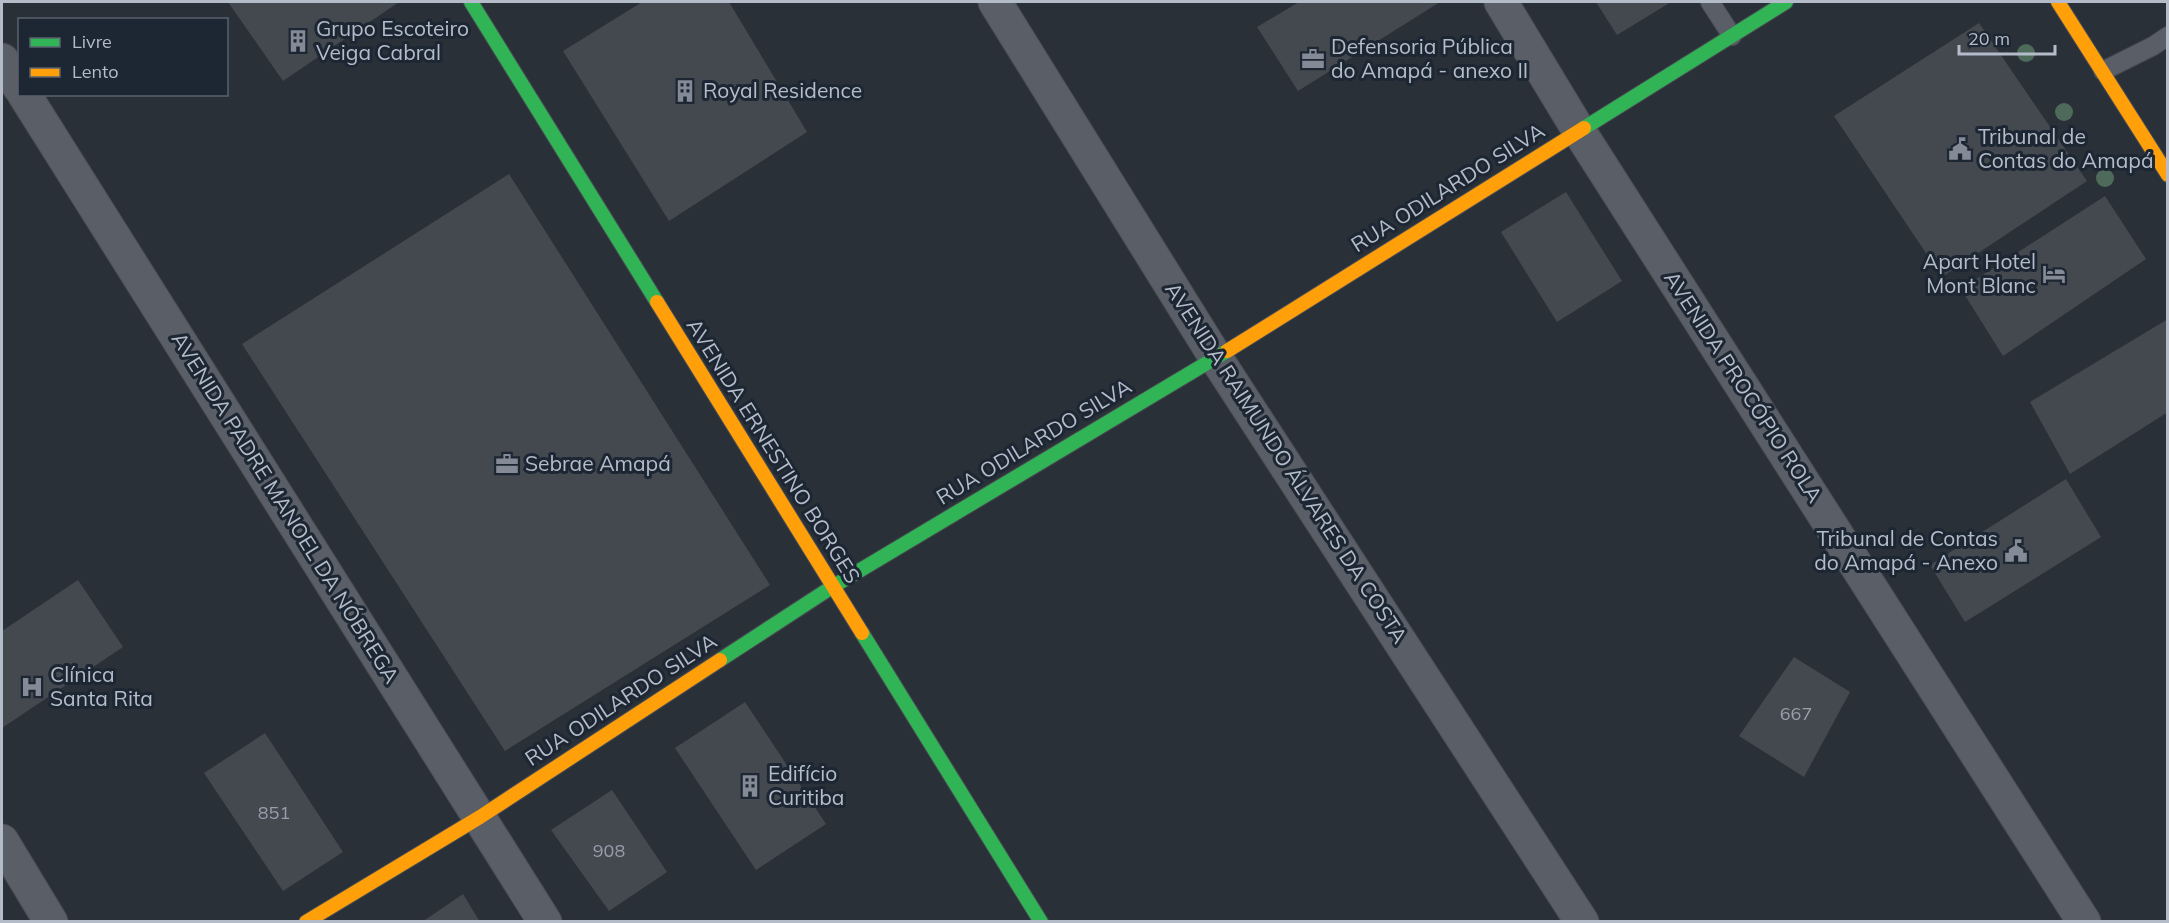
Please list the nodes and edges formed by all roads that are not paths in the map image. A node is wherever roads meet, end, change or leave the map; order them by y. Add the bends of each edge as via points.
1 (471, 2) edge
2 (995, 2) edge
3 (1501, 2) edge
4 (1710, 2) edge
5 (1786, 2) edge
6 (2058, 2) edge
7 (1732, 36) junction
8 (2168, 36) edge
9 (2, 60) edge
10 (2103, 71) junction
11 (18, 85) edge
12 (25, 96) edge
13 (1579, 131) junction
14 (2168, 175) edge
15 (1216, 358) junction
16 (832, 587) junction
17 (480, 817) junction
18 (2, 841) edge
19 (51, 921) edge
20 (306, 921) edge
21 (545, 921) edge
22 (1041, 921) edge
23 (1582, 921) edge
24 (2084, 921) edge

1 - 16 street, AVENIDA ERNESTINO BORGES
2 - 15 street, AVENIDA RAIMUNDO ÁLVARES DA COSTA
3 - 13 street, AVENIDA PROCÓPIO ROLA
4 - 7 lane
5 - 7 street, RUA ODILARDO SILVA
6 - 10 street
7 - 13 street, RUA ODILARDO SILVA
8 - 10 lane
9 - 11 street
10 - 14 street
12 - 17 street, AVENIDA PADRE MANOEL DA NÓBREGA
13 - 15 street, RUA ODILARDO SILVA
13 - 24 street, AVENIDA PROCÓPIO ROLA
15 - 16 street, RUA ODILARDO SILVA
15 - 23 street, AVENIDA RAIMUNDO ÁLVARES DA COSTA
16 - 17 street, RUA ODILARDO SILVA
16 - 22 street, AVENIDA ERNESTINO BORGES
17 - 20 street, RUA ODILARDO SILVA
17 - 21 street, AVENIDA PADRE MANOEL DA NÓBREGA
18 - 19 street

